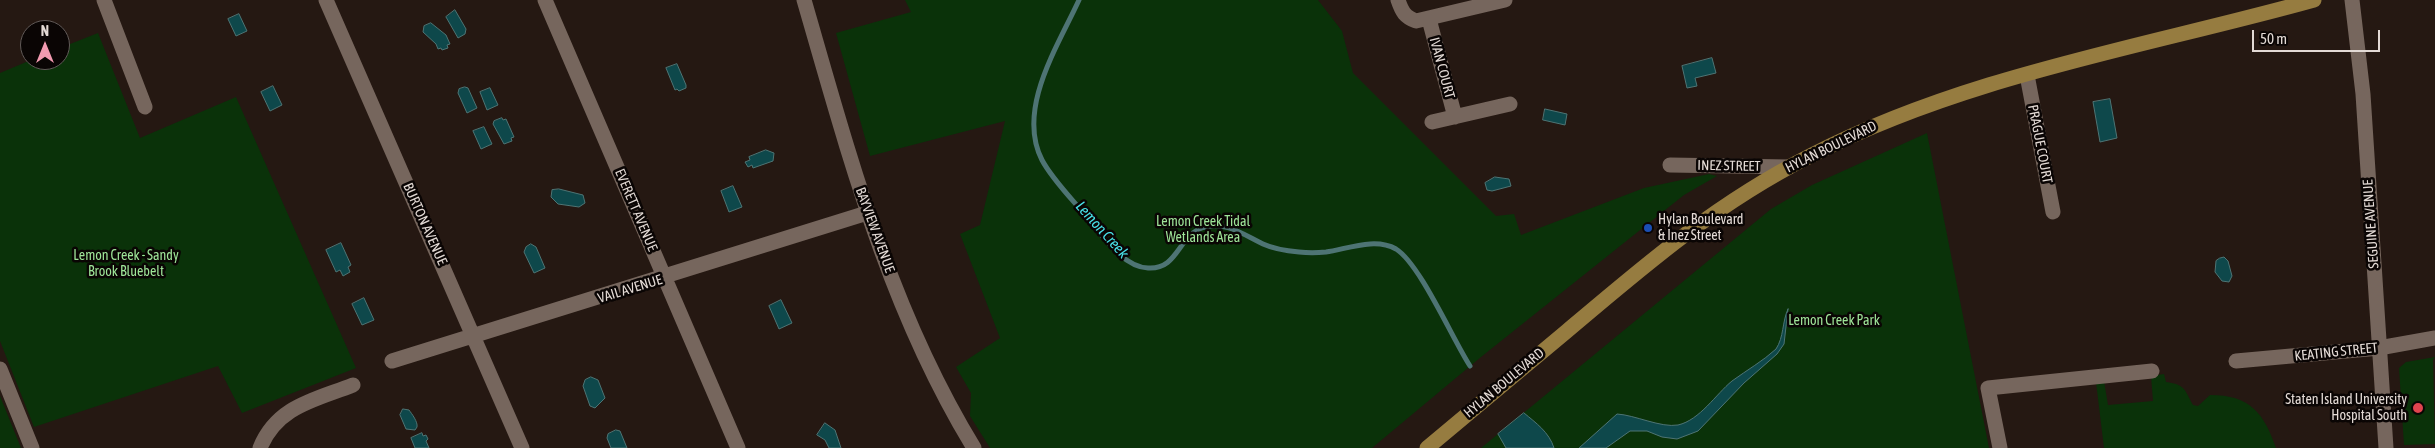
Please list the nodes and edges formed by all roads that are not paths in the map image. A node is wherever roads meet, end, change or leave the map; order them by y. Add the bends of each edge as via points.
1 (104, 0) edge
2 (326, 0) edge
3 (545, 0) edge
4 (804, 0) edge
5 (1398, 0) edge
6 (1505, 0) edge
7 (2314, 0) edge
8 (2352, 0) edge
9 (1429, 19) junction
10 (2026, 75) junction
11 (1510, 104) dead end
12 (145, 107) dead end
13 (1455, 117) junction
14 (1432, 122) dead end
15 (1670, 165) dead end
16 (1789, 167) junction
17 (2053, 212) dead end
18 (867, 214) junction
19 (665, 278) junction
20 (474, 336) junction
21 (2435, 338) edge
22 (2379, 348) junction
23 (392, 361) dead end
24 (2236, 361) dead end
25 (0, 369) edge
26 (2152, 371) dead end
27 (353, 384) dead end
28 (1429, 447) edge
29 (32, 448) edge
30 (260, 448) edge
31 (522, 448) edge
32 (738, 448) edge
33 (974, 448) edge
34 (2000, 448) edge
35 (2386, 448) edge

1 - 12 street
2 - 20 street, BURTON AVENUE
3 - 19 street, EVERETT AVENUE
4 - 18 street, BAYVIEW AVENUE
5 - 9 street via 1407,18 1416,21
6 - 9 street
7 - 10 main road, HYLAN BOULEVARD
8 - 22 street, SEGUINE AVENUE via 2363,94
9 - 13 street, IVAN COURT
10 - 16 main road, HYLAN BOULEVARD via 1894,117
10 - 17 street, PRAGUE COURT
11 - 13 street, IVAN COURT
13 - 14 street, IVAN COURT
15 - 16 street, INEZ STREET
16 - 28 main road, HYLAN BOULEVARD via 1685,233
18 - 19 street, VAIL AVENUE
18 - 33 street, BAYVIEW AVENUE via 906,315 949,407
19 - 20 street, VAIL AVENUE
19 - 32 street, EVERETT AVENUE
20 - 23 street, VAIL AVENUE
20 - 31 street, BURTON AVENUE
21 - 22 street, KEATING STREET
22 - 24 street, KEATING STREET
22 - 35 street, SEGUINE AVENUE
25 - 29 street
26 - 34 street via 1988,388
27 - 30 street via 287,412 267,432

